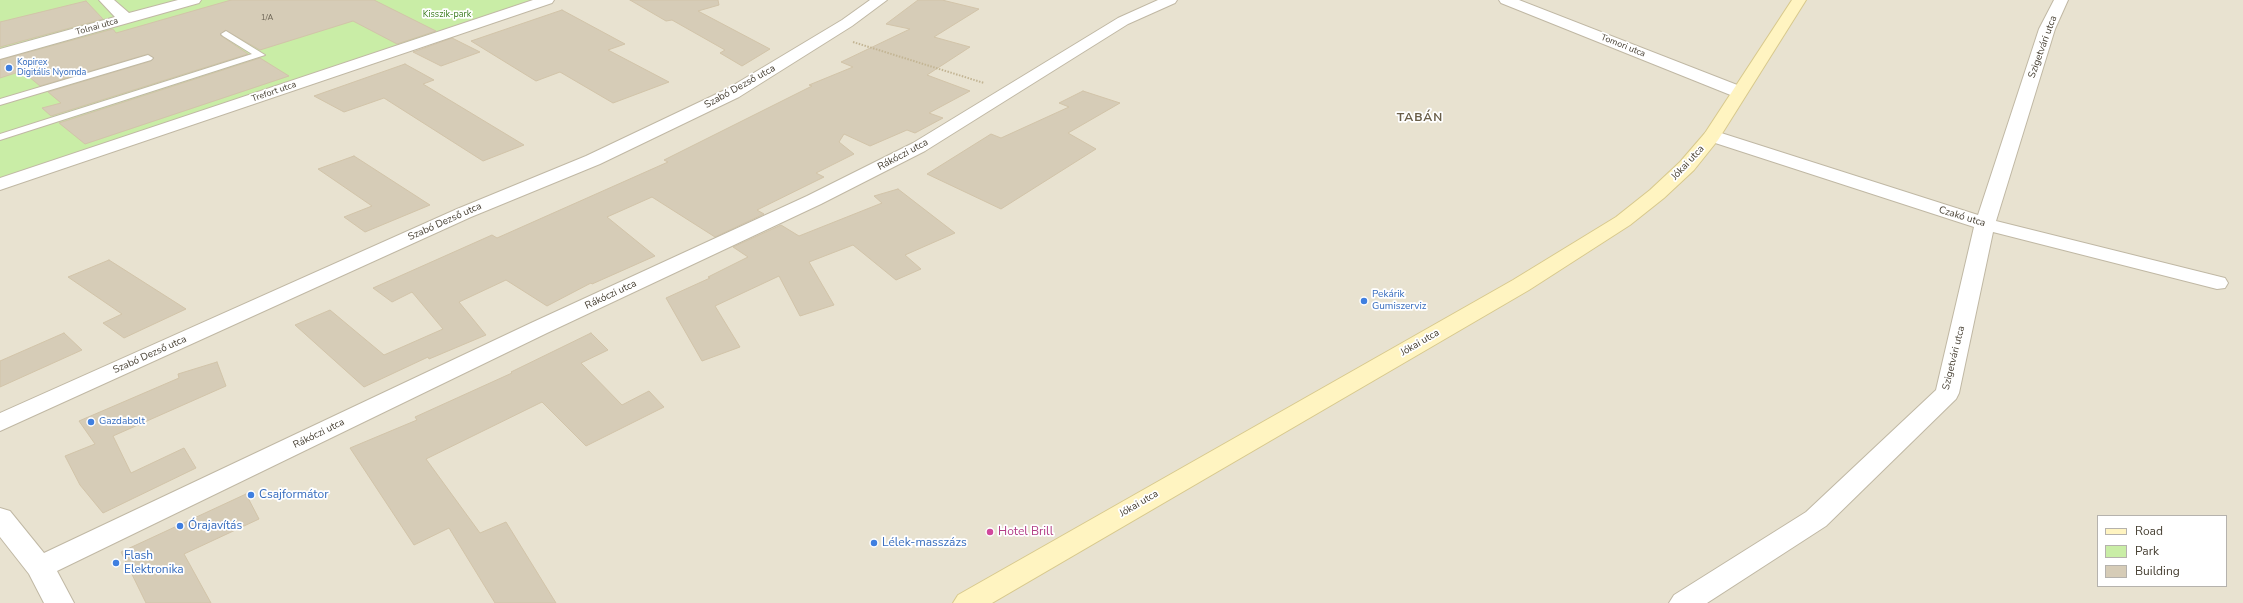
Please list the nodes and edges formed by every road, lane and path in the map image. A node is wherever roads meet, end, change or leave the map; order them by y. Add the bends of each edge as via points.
1 (106, 0) edge
2 (194, 0) edge
3 (547, 0) edge
4 (880, 0) edge
5 (1170, 0) edge
6 (1506, 0) edge
7 (1799, 0) edge
8 (2061, 0) edge
9 (126, 19) junction
10 (226, 34) dead end
11 (829, 34) junction
12 (0, 54) edge
13 (148, 58) dead end
14 (1011, 92) junction
15 (1739, 92) junction
16 (0, 102) edge
17 (1712, 136) junction
18 (0, 137) edge
19 (0, 184) edge
20 (1985, 224) junction
21 (2217, 282) dead end
22 (0, 423) edge
23 (0, 518) edge
24 (40, 567) junction
25 (1022, 572) junction
26 (59, 603) edge
27 (968, 603) edge
28 (994, 603) edge
29 (1684, 603) edge

1 - 9 street
2 - 9 street, Tolnai utca
3 - 19 street, Trefort utca
4 - 11 street, Szabó Dezső utca
5 - 14 street, Rákóczi utca via 1123,21
6 - 15 street, Tomori utca
7 - 15 main road, Jókai utca
8 - 20 street, Szigetvári utca via 2047,29
9 - 12 street, Tolnai utca
10 - 18 lane via 260,55
11 - 14 path
11 - 22 street, Szabó Dezső utca via 733,93 593,160 456,216
13 - 16 lane
14 - 24 street, Rákóczi utca via 919,147 814,200 532,331
15 - 17 main road, Jókai utca
17 - 20 street, Czakó utca
17 - 25 main road, Jókai utca via 1657,194 1623,221 1584,246
20 - 21 street, Czakó utca
20 - 29 street, Szigetvári utca via 1947,393 1816,519
23 - 24 street
24 - 26 street
25 - 27 main road, Jókai utca
25 - 28 street

